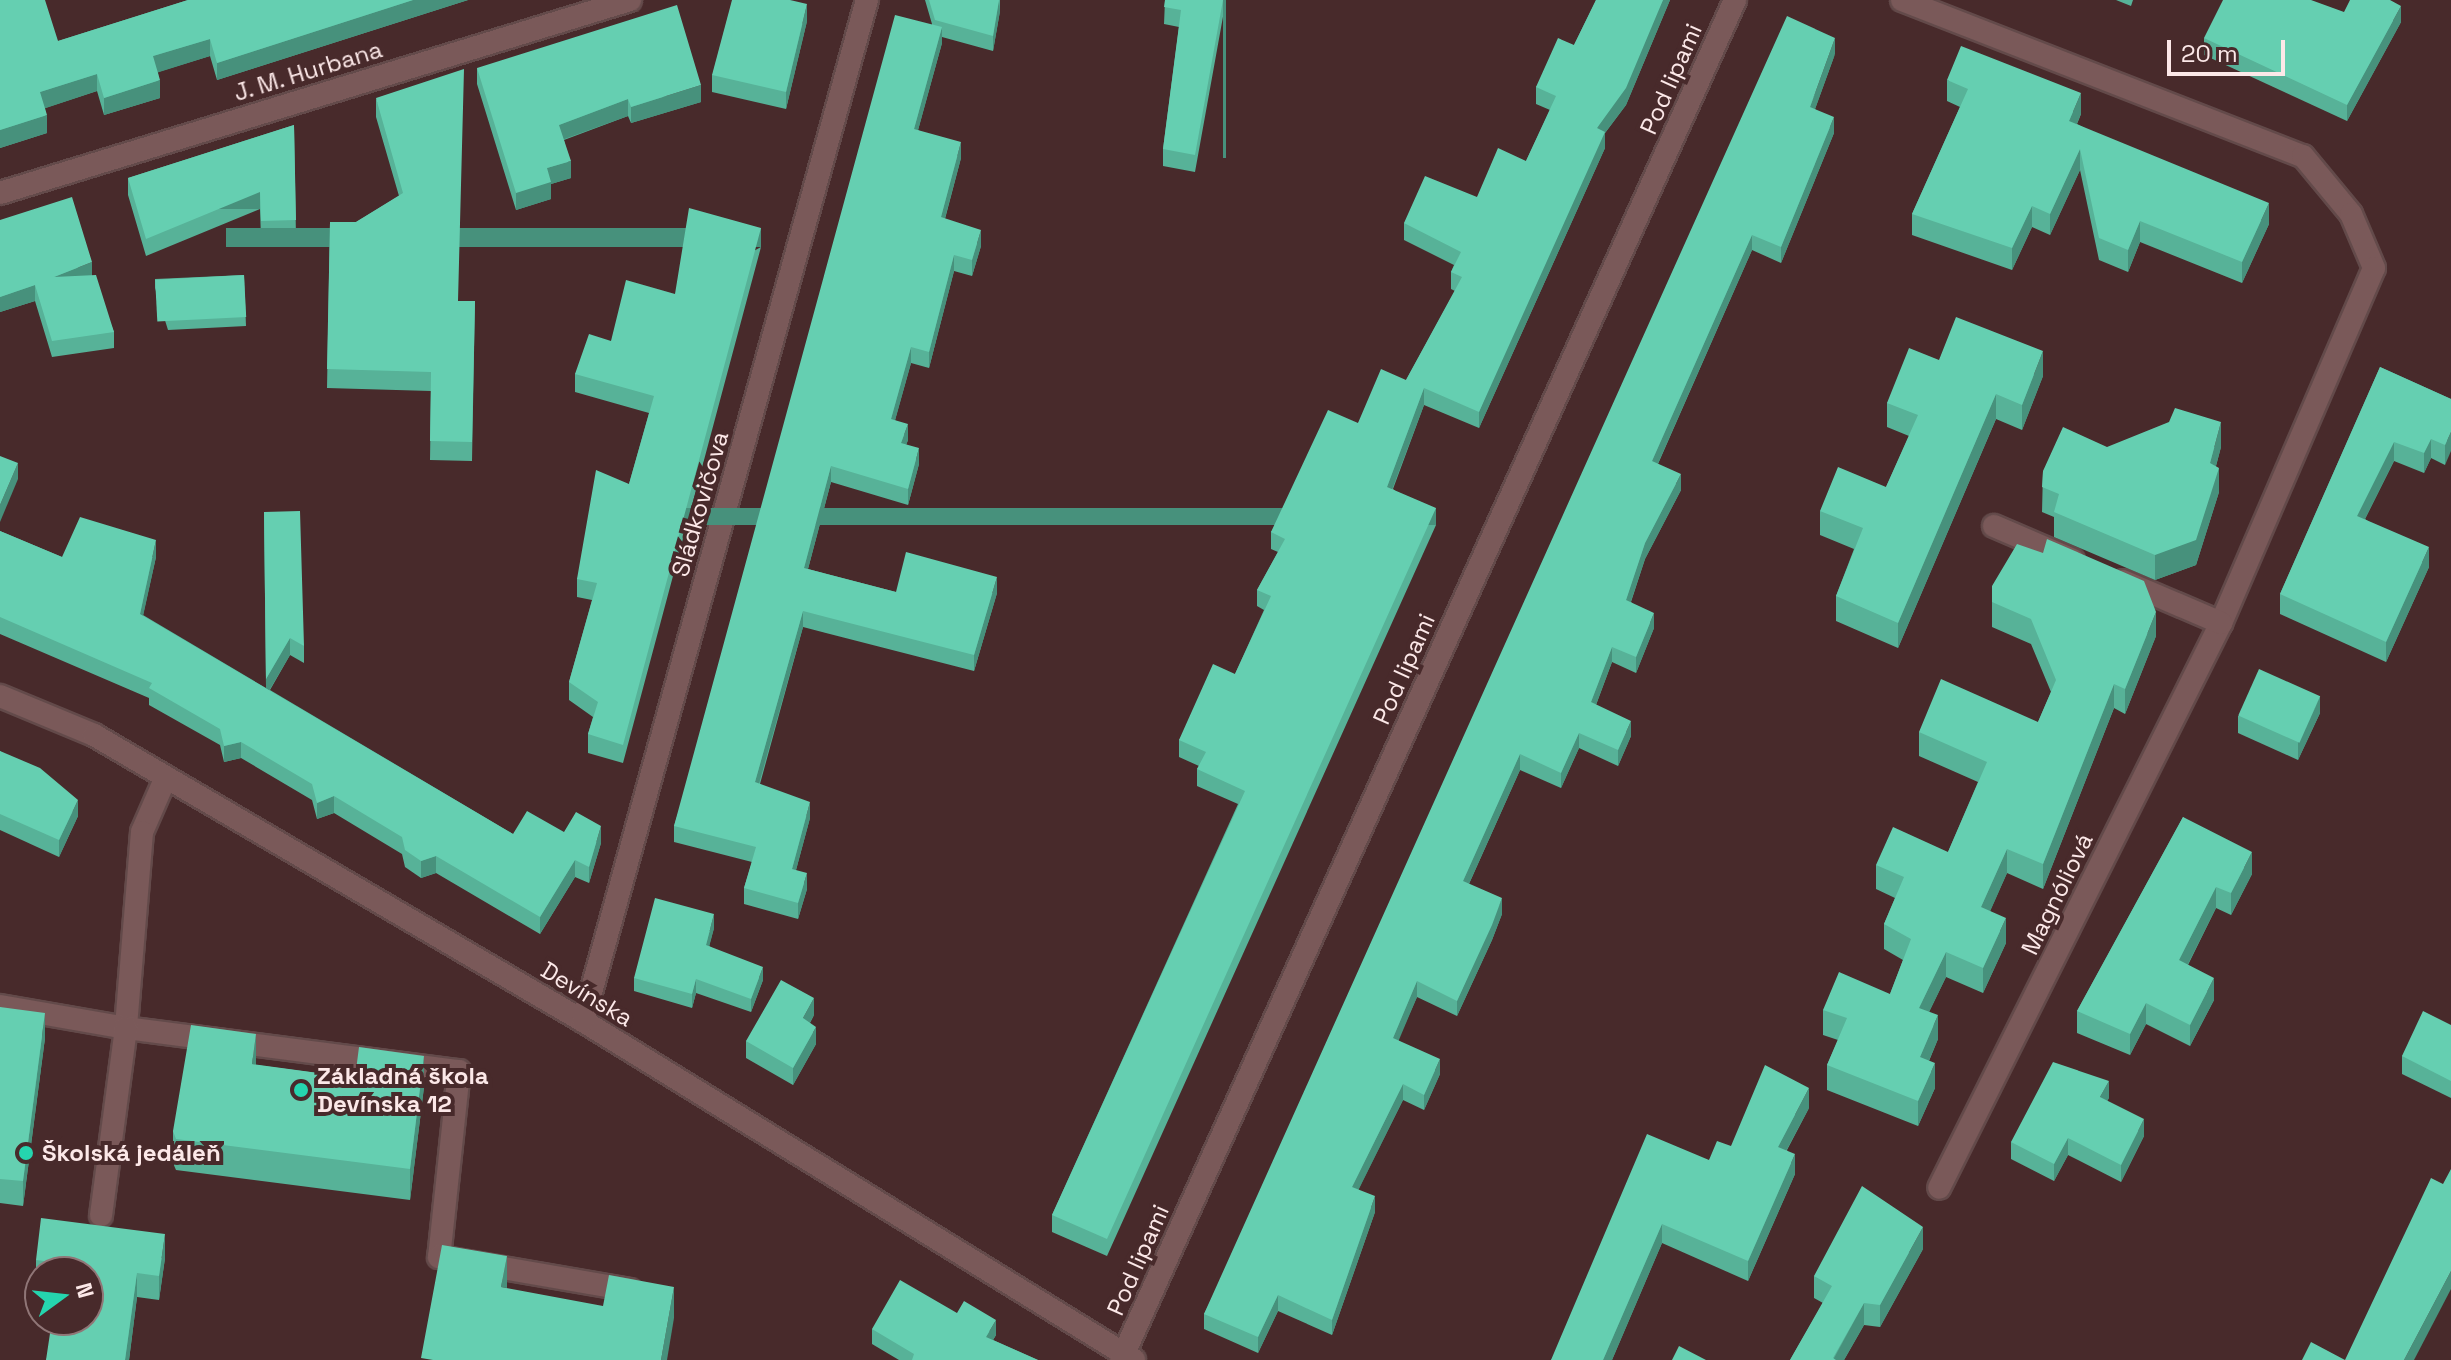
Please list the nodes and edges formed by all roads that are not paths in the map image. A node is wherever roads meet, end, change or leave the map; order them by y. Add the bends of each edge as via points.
1 (630, 0) edge
2 (867, 0) edge
3 (1735, 0) edge
4 (1902, 0) edge
5 (0, 193) edge
6 (1994, 526) dead end
7 (2221, 623) junction
8 (0, 696) edge
9 (166, 777) junction
10 (0, 1006) edge
11 (583, 1021) junction
12 (126, 1028) junction
13 (1939, 1188) dead end
14 (101, 1215) dead end
15 (630, 1290) edge
16 (1126, 1358) edge

1 - 5 street, J. M. Hurbana
2 - 11 street, Sládkovičova
3 - 16 street, Pod lipami
4 - 7 street, Magnóliová via 2303,156 2351,214 2374,268
6 - 7 street
7 - 13 street, Magnóliová
8 - 9 street, Devínska via 94,735
9 - 11 street, Devínska
9 - 12 street via 142,832
10 - 12 street
11 - 16 street, Devínska
12 - 14 street
12 - 15 street via 459,1071 439,1257

